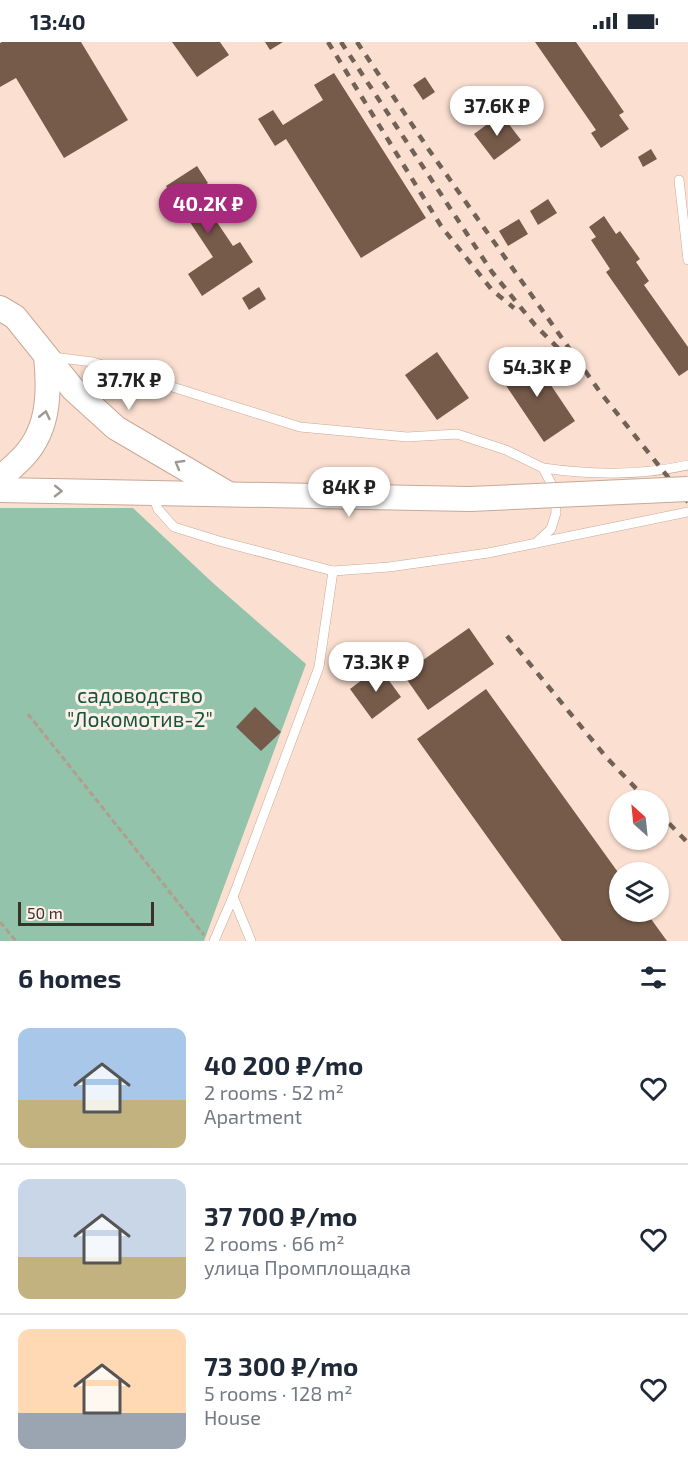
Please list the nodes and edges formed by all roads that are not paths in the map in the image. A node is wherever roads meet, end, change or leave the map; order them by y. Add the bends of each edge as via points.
1 (679, 180) dead end
2 (688, 260) edge
3 (0, 297) edge
4 (14, 319) edge
5 (46, 356) junction
6 (688, 465) edge
7 (543, 468) junction
8 (0, 477) edge
9 (688, 489) edge
10 (0, 490) edge
11 (151, 492) junction
12 (229, 494) junction
13 (688, 512) edge
14 (536, 543) junction
15 (333, 571) junction
16 (233, 897) junction
17 (214, 941) edge
18 (251, 941) edge

1 - 2 lane
3 - 4 street
4 - 5 street
5 - 7 lane via 93,362 300,427 407,436 457,434 506,450
8 -> 5 street via 31,451 47,416
12 -> 5 street via 116,428 73,389
6 - 7 lane via 635,473 584,474
7 - 14 lane via 555,491 556,513 551,529
9 - 12 street, bridge via 470,500
10 -> 11 street
11 - 12 street
11 - 15 lane via 158,509 174,527
13 - 14 lane
14 - 15 lane via 388,567
15 - 16 lane via 320,667
16 - 17 lane
16 - 18 lane

